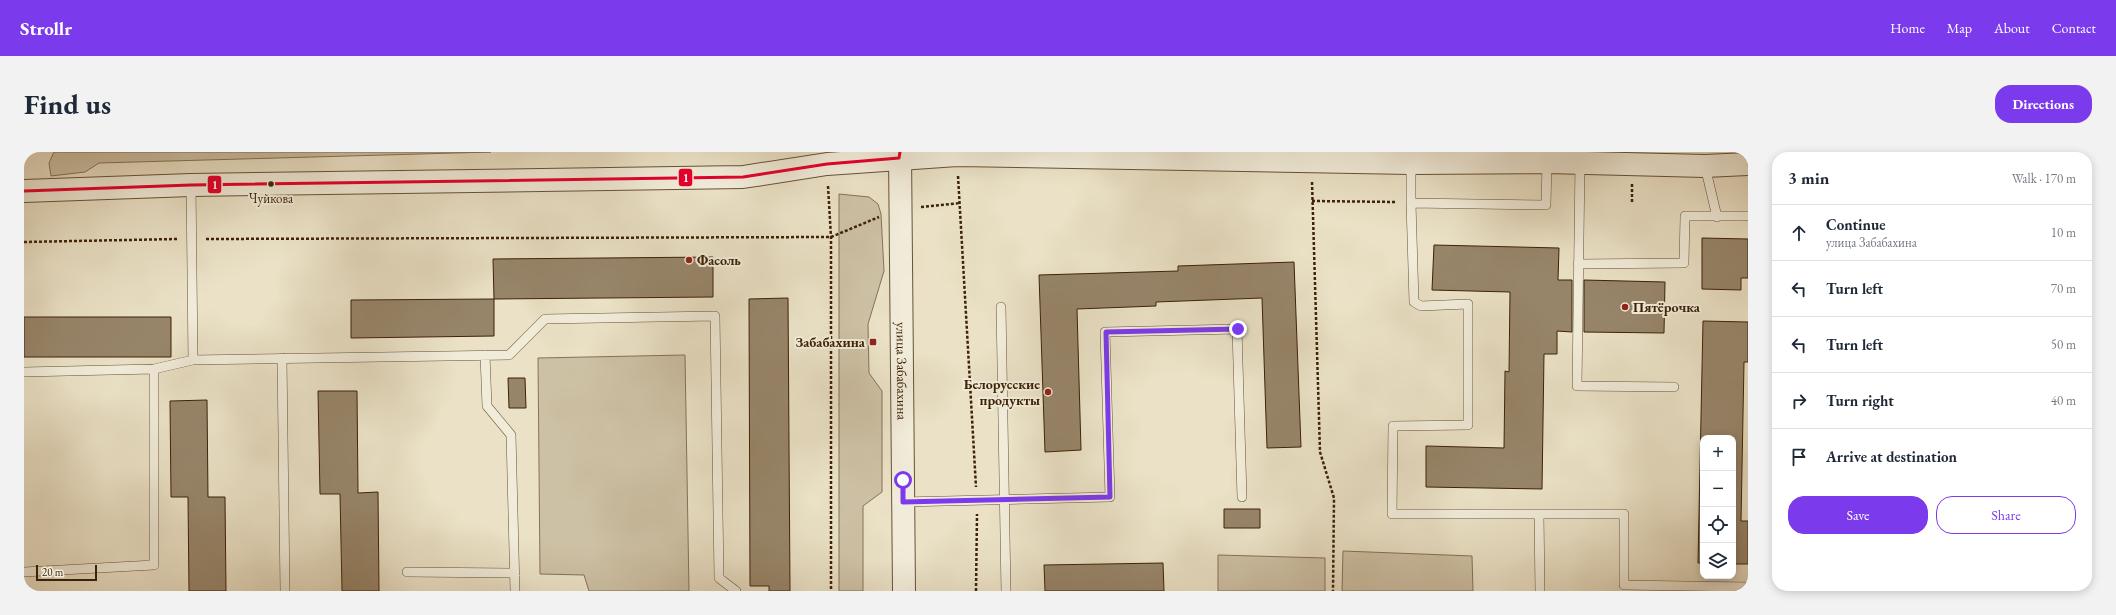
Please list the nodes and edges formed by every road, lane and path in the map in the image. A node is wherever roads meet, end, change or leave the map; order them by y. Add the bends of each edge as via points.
1 (899, 155) edge
2 (956, 155) junction
3 (1705, 159) edge
4 (1311, 162) junction
5 (1547, 162) junction
6 (1411, 163) junction
7 (1580, 163) junction
8 (827, 164) junction
9 (1748, 164) edge
10 (191, 185) junction
11 (24, 191) edge
12 (1312, 201) junction
13 (960, 203) junction
14 (1411, 203) junction
15 (900, 209) junction
16 (1748, 216) edge
17 (1717, 217) junction
18 (831, 237) junction
19 (191, 239) junction
20 (24, 242) edge
21 (1578, 264) junction
22 (1001, 307) dead end
23 (485, 355) junction
24 (282, 358) junction
25 (193, 360) junction
26 (154, 369) junction
27 (24, 372) edge
28 (1674, 387) dead end
29 (1242, 497) dead end
30 (1005, 500) junction
31 (977, 501) junction
32 (903, 502) junction
33 (1539, 514) junction
34 (24, 572) edge
35 (407, 572) dead end
36 (515, 573) junction
37 (1748, 587) edge
38 (285, 591) edge
39 (515, 591) edge
40 (736, 591) edge
41 (831, 591) edge
42 (904, 591) edge
43 (976, 591) edge
44 (1006, 591) edge
45 (1333, 591) edge
46 (1540, 591) edge

1 - 2 street
1 - 8 street
1 - 15 street, улица Забабахина
2 - 4 street
2 - 13 path
3 - 7 street
3 - 9 street
3 - 17 lane
4 - 6 street
4 - 12 path
5 - 6 street
5 - 7 street
5 - 14 lane via 1546,205
6 - 14 lane
7 - 21 lane
8 - 10 street via 743,176
8 - 18 path
10 - 11 street
10 - 19 lane
12 - 14 path
12 - 45 path via 1320,452 1334,498
13 - 15 path
13 - 31 path
14 - 33 lane via 1414,302 1421,306 1468,304 1468,425 1393,426 1392,514
15 - 18 path
15 - 32 street, улица Забабахина
16 - 17 lane
17 - 21 lane via 1685,216 1684,263
18 - 19 path
18 - 41 path
19 - 20 path
19 - 25 lane
21 - 28 lane via 1577,386
22 - 30 lane
23 - 24 lane
23 - 36 lane via 487,406 511,434
23 - 40 lane via 509,355 545,319 715,316 719,578
24 - 25 lane
24 - 38 lane
25 - 26 lane
26 - 27 lane
26 - 34 lane via 154,565
29 - 30 lane via 1238,329 1106,332 1110,497
30 - 31 lane
30 - 44 lane
31 - 32 lane
31 - 43 path
32 - 42 street, улица Забабахина
33 - 37 lane via 1624,514 1624,585
33 - 46 lane
35 - 36 lane
36 - 39 lane

